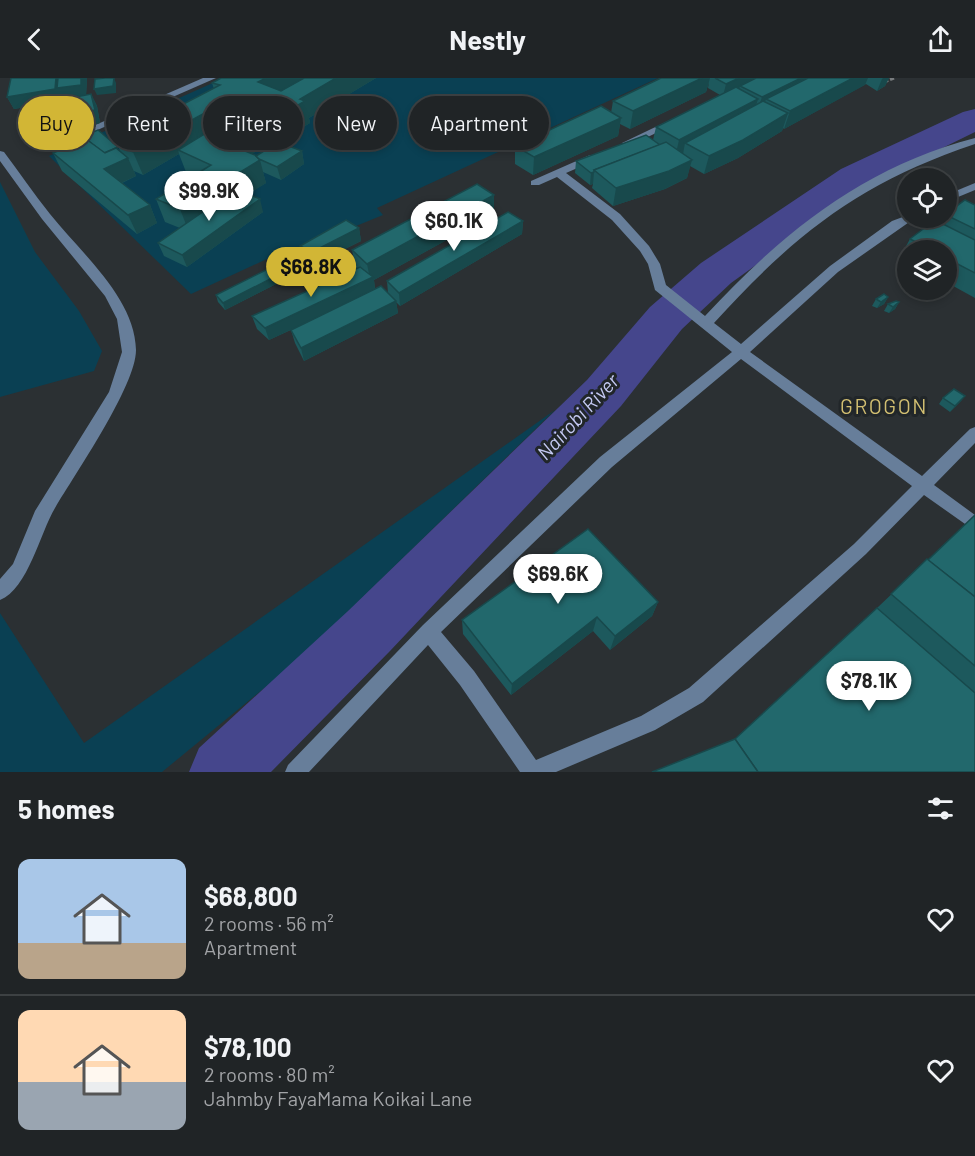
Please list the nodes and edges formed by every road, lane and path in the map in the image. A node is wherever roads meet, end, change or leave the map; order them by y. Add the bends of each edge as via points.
1 (211, 78) edge
2 (894, 78) edge
3 (884, 83) dead end
4 (684, 117) edge
5 (94, 128) edge
6 (975, 141) edge
7 (0, 154) edge
8 (558, 172) junction
9 (536, 183) dead end
10 (975, 186) edge
11 (957, 195) edge
12 (897, 224) edge
13 (707, 323) junction
14 (741, 352) junction
15 (975, 433) edge
16 (922, 487) junction
17 (975, 524) edge
18 (0, 592) edge
19 (429, 631) junction
20 (295, 772) edge
21 (532, 772) edge

1 - 5 street
2 - 3 path
4 - 8 street
6 - 13 street via 861,189 807,226 754,271
7 - 18 street via 110,294 124,319 129,352 116,393 41,516 19,569
8 - 9 street
8 - 13 street via 616,217 645,249 660,287
10 - 11 street
12 - 14 street via 834,269
13 - 14 street
14 - 16 street
14 - 19 street via 606,462
15 - 16 street
16 - 17 street
16 - 21 street via 860,549 696,696 648,723
19 - 20 street
19 - 21 street

